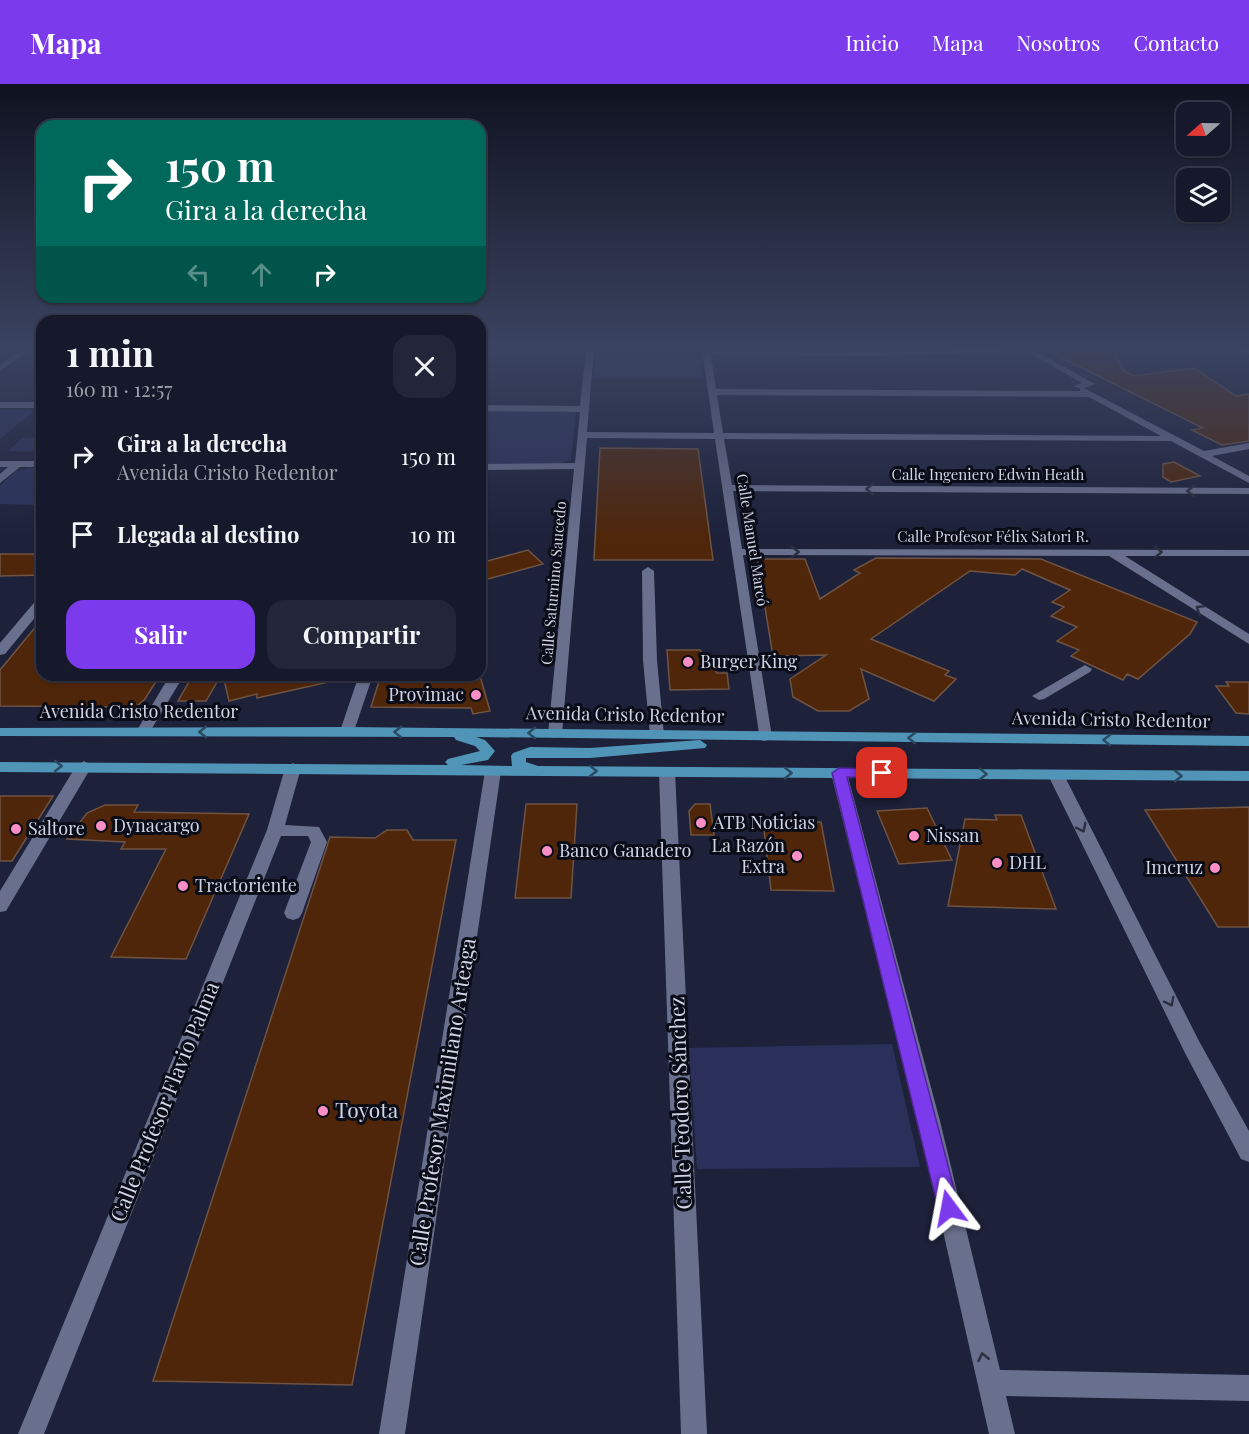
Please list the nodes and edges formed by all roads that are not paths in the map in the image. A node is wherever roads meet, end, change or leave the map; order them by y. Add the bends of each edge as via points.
1 (583, 412) edge
2 (715, 412) edge
3 (1122, 412) edge
4 (581, 435) junction
5 (719, 435) junction
6 (1169, 439) junction
7 (1249, 446) edge
8 (1200, 455) junction
9 (0, 464) edge
10 (17, 464) junction
11 (36, 465) edge
12 (486, 466) edge
13 (579, 466) junction
14 (0, 480) edge
15 (1249, 480) edge
16 (727, 489) junction
17 (1249, 491) edge
18 (737, 552) junction
19 (1110, 552) junction
20 (1249, 553) edge
21 (648, 571) dead end
22 (36, 608) edge
23 (1249, 640) edge
24 (0, 651) edge
25 (1085, 669) dead end
26 (173, 681) edge
27 (364, 681) edge
28 (1039, 696) dead end
29 (347, 731) junction
30 (0, 732) edge
31 (143, 732) junction
32 (438, 732) junction
33 (555, 734) junction
34 (657, 735) junction
35 (738, 737) junction
36 (765, 737) junction
37 (1249, 741) edge
38 (84, 766) junction
39 (0, 767) edge
40 (261, 768) junction
41 (293, 768) junction
42 (493, 771) junction
43 (563, 771) junction
44 (667, 772) junction
45 (839, 773) junction
46 (1056, 775) junction
47 (1249, 776) edge
48 (275, 830) junction
49 (0, 906) edge
50 (293, 913) dead end
51 (1249, 1152) edge
52 (989, 1383) junction
53 (1249, 1388) edge
54 (31, 1434) edge
55 (393, 1434) edge
56 (694, 1434) edge
57 (1002, 1434) edge

1 - 4 street, Calle Saturnino Saucedo
2 - 5 street, Calle Manuel Marcó
3 - 6 street
4 - 5 street
4 - 13 street, Calle Saturnino Saucedo
5 - 6 street
5 - 16 street, Calle Manuel Marcó
6 - 8 street
7 - 8 street
8 - 15 street
9 - 10 street
10 - 11 street
10 - 14 street
12 - 13 street
13 - 33 street, Calle Saturnino Saucedo
17 -> 16 street, Calle Ingeniero Edwin Heath
16 - 18 street, Calle Manuel Marcó
18 -> 19 street, Calle Profesor Félix Satori R.
18 - 36 street, Calle Manuel Marcó
19 -> 20 street, Calle Profesor Félix Satori R.
23 -> 19 street
21 - 34 street
22 - 24 street
25 - 28 street
26 - 31 street
27 - 29 street
29 -> 31 main road, Avenida Cristo Redentor
32 -> 29 main road, Avenida Cristo Redentor
30 - 31 main road, Avenida Cristo Redentor
33 -> 32 main road, Avenida Cristo Redentor
32 - 40 main road via 480,743 488,751 473,760 454,762 341,762
33 - 34 main road, Avenida Cristo Redentor
34 - 35 main road, Avenida Cristo Redentor
35 - 36 main road, Avenida Cristo Redentor
35 - 43 main road via 693,746 524,753 517,759 519,765 528,768
37 -> 36 main road, Avenida Cristo Redentor
39 -> 38 main road
38 - 40 main road
38 - 49 street
40 - 41 main road
41 - 42 main road
41 - 48 street, Calle Profesor Flavio Palma
42 - 43 main road
42 - 55 street, Calle Profesor Maximiliano Arteaga
43 -> 44 main road
44 -> 45 main road
44 - 56 street, Calle Teodoro Sánchez
45 -> 46 main road
52 -> 45 street via 928,1121
46 -> 47 main road
46 -> 51 street
48 - 50 street via 313,831 319,842
48 - 54 street, Calle Profesor Flavio Palma
52 - 53 street
52 - 57 street

